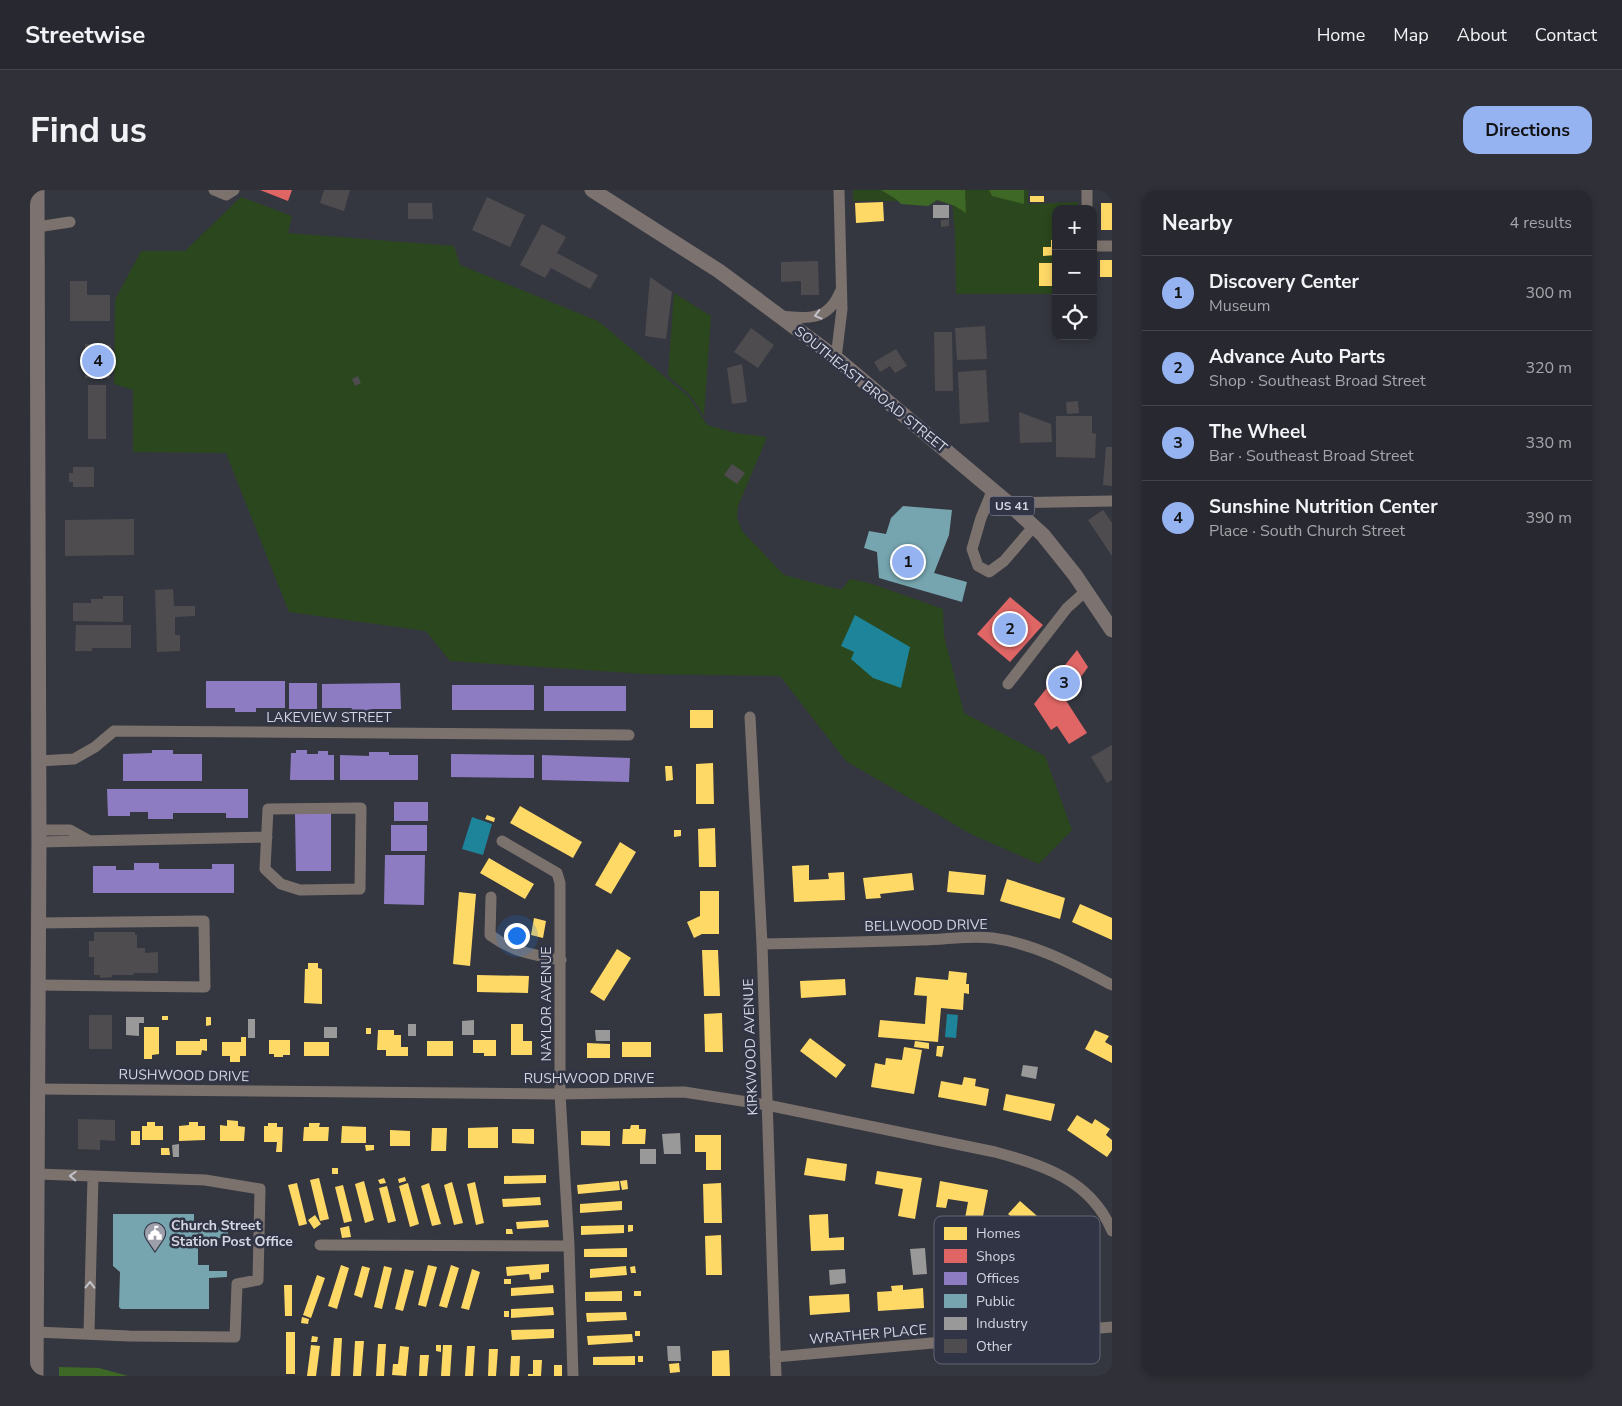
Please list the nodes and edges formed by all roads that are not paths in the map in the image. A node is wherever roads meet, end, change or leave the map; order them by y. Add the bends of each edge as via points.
1 (37, 190) edge
2 (214, 190) edge
3 (234, 190) edge
4 (592, 190) edge
5 (840, 190) edge
6 (1086, 190) edge
7 (1087, 205) edge
8 (70, 222) dead end
9 (35, 234) edge
10 (1097, 246) edge
11 (1112, 246) edge
12 (841, 288) junction
13 (780, 316) junction
14 (836, 358) junction
15 (992, 490) junction
16 (1112, 501) edge
17 (1008, 502) junction
18 (1034, 526) junction
19 (1086, 591) junction
20 (1112, 630) edge
21 (1008, 684) dead end
22 (750, 717) dead end
23 (629, 735) dead end
24 (38, 761) junction
25 (38, 836) junction
26 (267, 837) junction
27 (502, 840) dead end
28 (491, 897) dead end
29 (38, 923) junction
30 (762, 944) junction
31 (560, 960) junction
32 (1112, 984) edge
33 (38, 985) junction
34 (38, 1089) junction
35 (560, 1094) junction
36 (766, 1105) junction
37 (37, 1174) junction
38 (93, 1177) junction
39 (1111, 1227) edge
40 (320, 1245) dead end
41 (568, 1246) junction
42 (36, 1332) junction
43 (89, 1333) junction
44 (934, 1343) edge
45 (775, 1357) junction
46 (36, 1370) edge
47 (573, 1376) edge
48 (776, 1376) edge

1 - 9 main road
2 - 3 street via 226,195
4 - 13 main road, SOUTHEAST BROAD STREET / US 41 via 719,271
5 - 12 street
6 - 7 street
8 - 9 street
9 - 24 main road
10 - 11 street
12 -> 13 street via 835,304 819,316
12 - 14 street
13 - 14 main road, SOUTHEAST BROAD STREET / US 41
14 - 15 main road, SOUTHEAST BROAD STREET / US 41
15 - 17 main road, SOUTHEAST BROAD STREET / US 41
15 - 18 street via 972,549 978,566 989,572 1004,561
16 - 17 street
17 - 18 main road, SOUTHEAST BROAD STREET / US 41
18 - 19 main road, SOUTHEAST BROAD STREET / US 41
19 - 20 main road, SOUTHEAST BROAD STREET / US 41
19 - 21 street via 1067,608
22 - 30 street, KIRKWOOD AVENUE
23 - 24 street, LAKEVIEW STREET via 114,731 74,759
24 - 25 main road
25 - 26 street via 89,841
25 - 29 main road
26 - 26 street via 266,869 281,884 300,890 360,889 361,808 268,809
27 - 31 street, NAYLOR AVENUE via 557,873 560,883
28 - 31 street via 490,935 504,946 525,954
29 - 33 main road
29 - 33 street via 204,921 205,987
30 - 32 street, BELLWOOD DRIVE via 991,938 1057,956
30 - 36 street, KIRKWOOD AVENUE
31 - 35 street, NAYLOR AVENUE
33 - 34 main road
34 - 35 street, RUSHWOOD DRIVE
34 - 37 main road
35 - 36 street, RUSHWOOD DRIVE via 684,1092
35 - 41 street, NAYLOR AVENUE
36 - 39 street, RUSHWOOD DRIVE via 1030,1162 1061,1175 1095,1201
36 - 45 street, KIRKWOOD AVENUE
38 -> 37 street
37 - 42 main road
43 -> 38 street
38 - 43 street via 205,1180 260,1189 258,1280 237,1284 235,1336
40 - 41 street
41 - 47 street, NAYLOR AVENUE
42 - 43 street
42 - 46 main road
44 - 45 street, WRATHER PLACE
45 - 48 street, KIRKWOOD AVENUE

